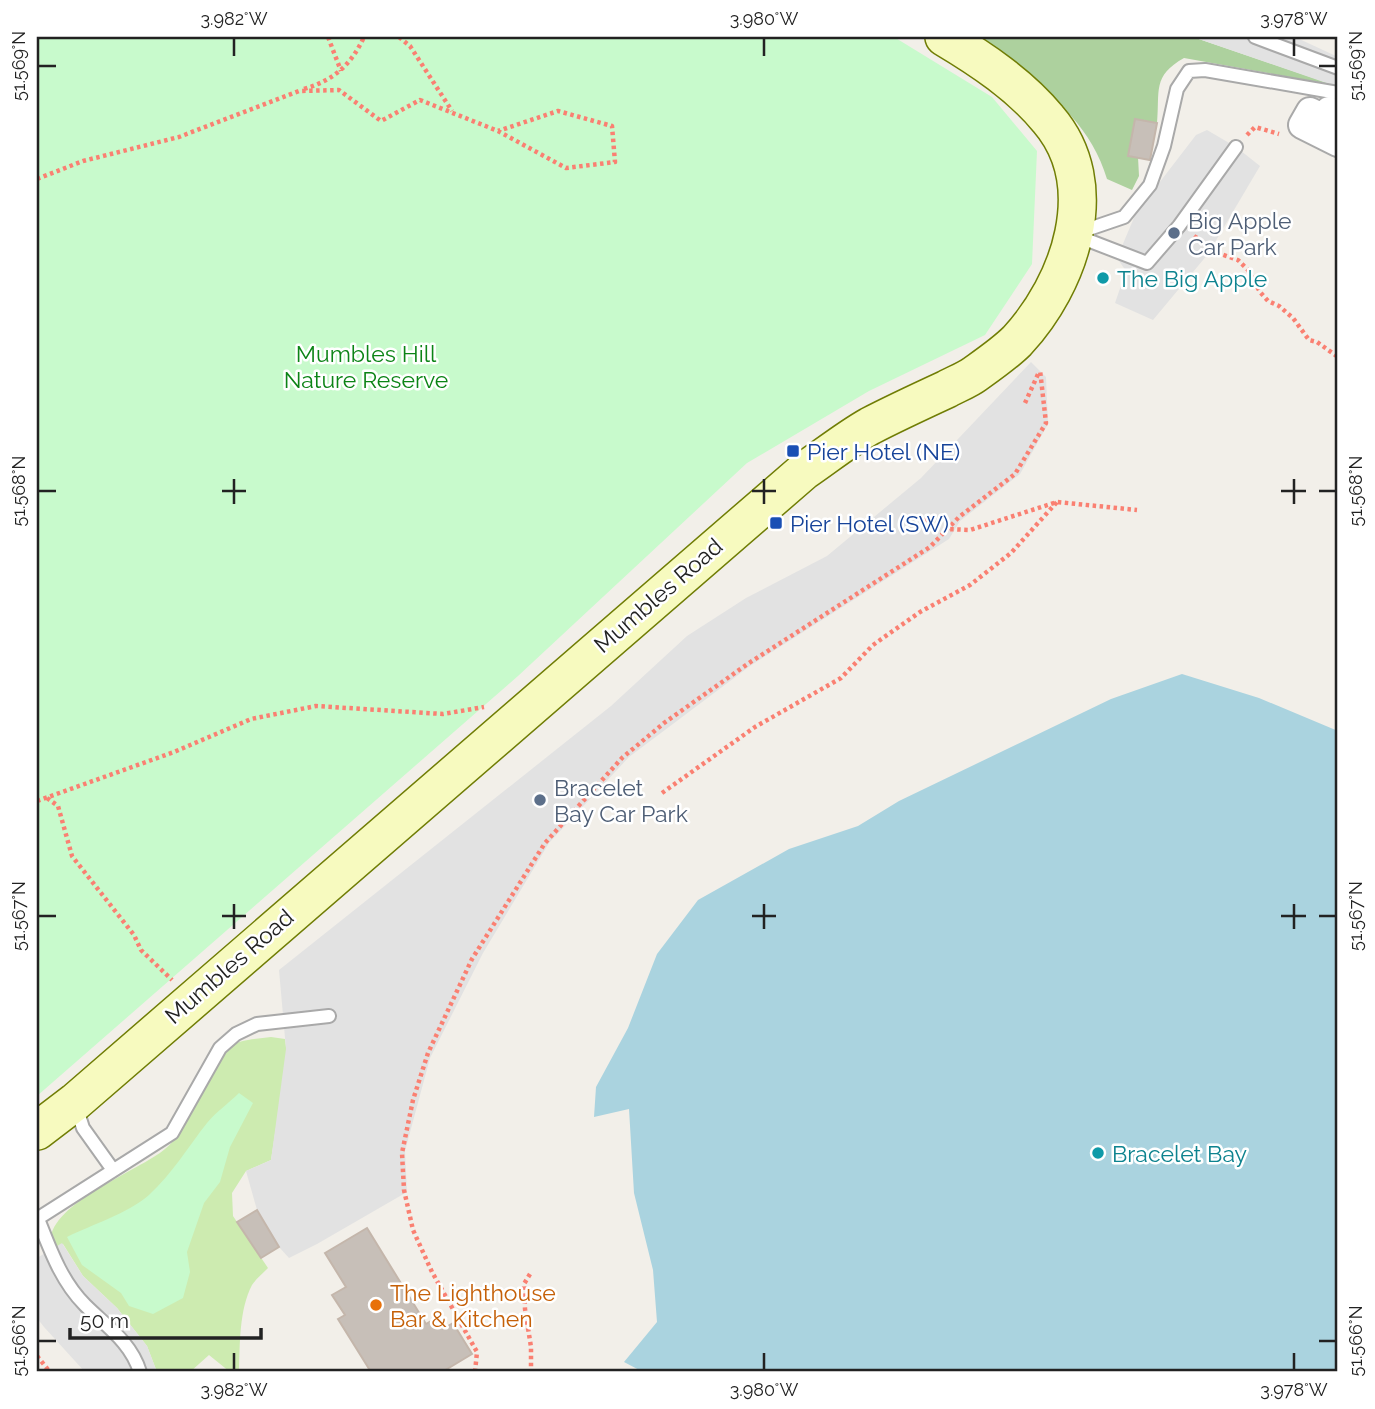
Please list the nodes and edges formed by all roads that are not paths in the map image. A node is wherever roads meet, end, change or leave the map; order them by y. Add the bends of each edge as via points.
1 (944, 37) edge
2 (1255, 37) edge
3 (1338, 68) edge
4 (1338, 93) edge
5 (1338, 114) edge
6 (1338, 143) edge
7 (1236, 147) dead end
8 (1073, 235) junction
9 (329, 1016) dead end
10 (75, 1102) junction
11 (37, 1132) edge
12 (113, 1171) junction
13 (37, 1219) edge
14 (140, 1372) edge

1 - 8 street, Mumbles Road via 1008,80 1050,120 1065,145 1078,190
2 - 3 lane
4 - 8 lane via 1205,70 1189,72 1174,97 1150,185 1124,217
5 - 6 street via 1329,110 1325,118 1310,111 1302,125
7 - 8 lane via 1147,263
8 - 10 street, Mumbles Road via 1053,292 1015,343 973,376 869,427 804,471
9 - 12 lane via 257,1024 236,1034 220,1048 172,1133
10 - 11 street, Mumbles Road
10 - 12 lane via 83,1128
12 - 13 lane
13 - 14 lane via 57,1267 84,1304 122,1340

